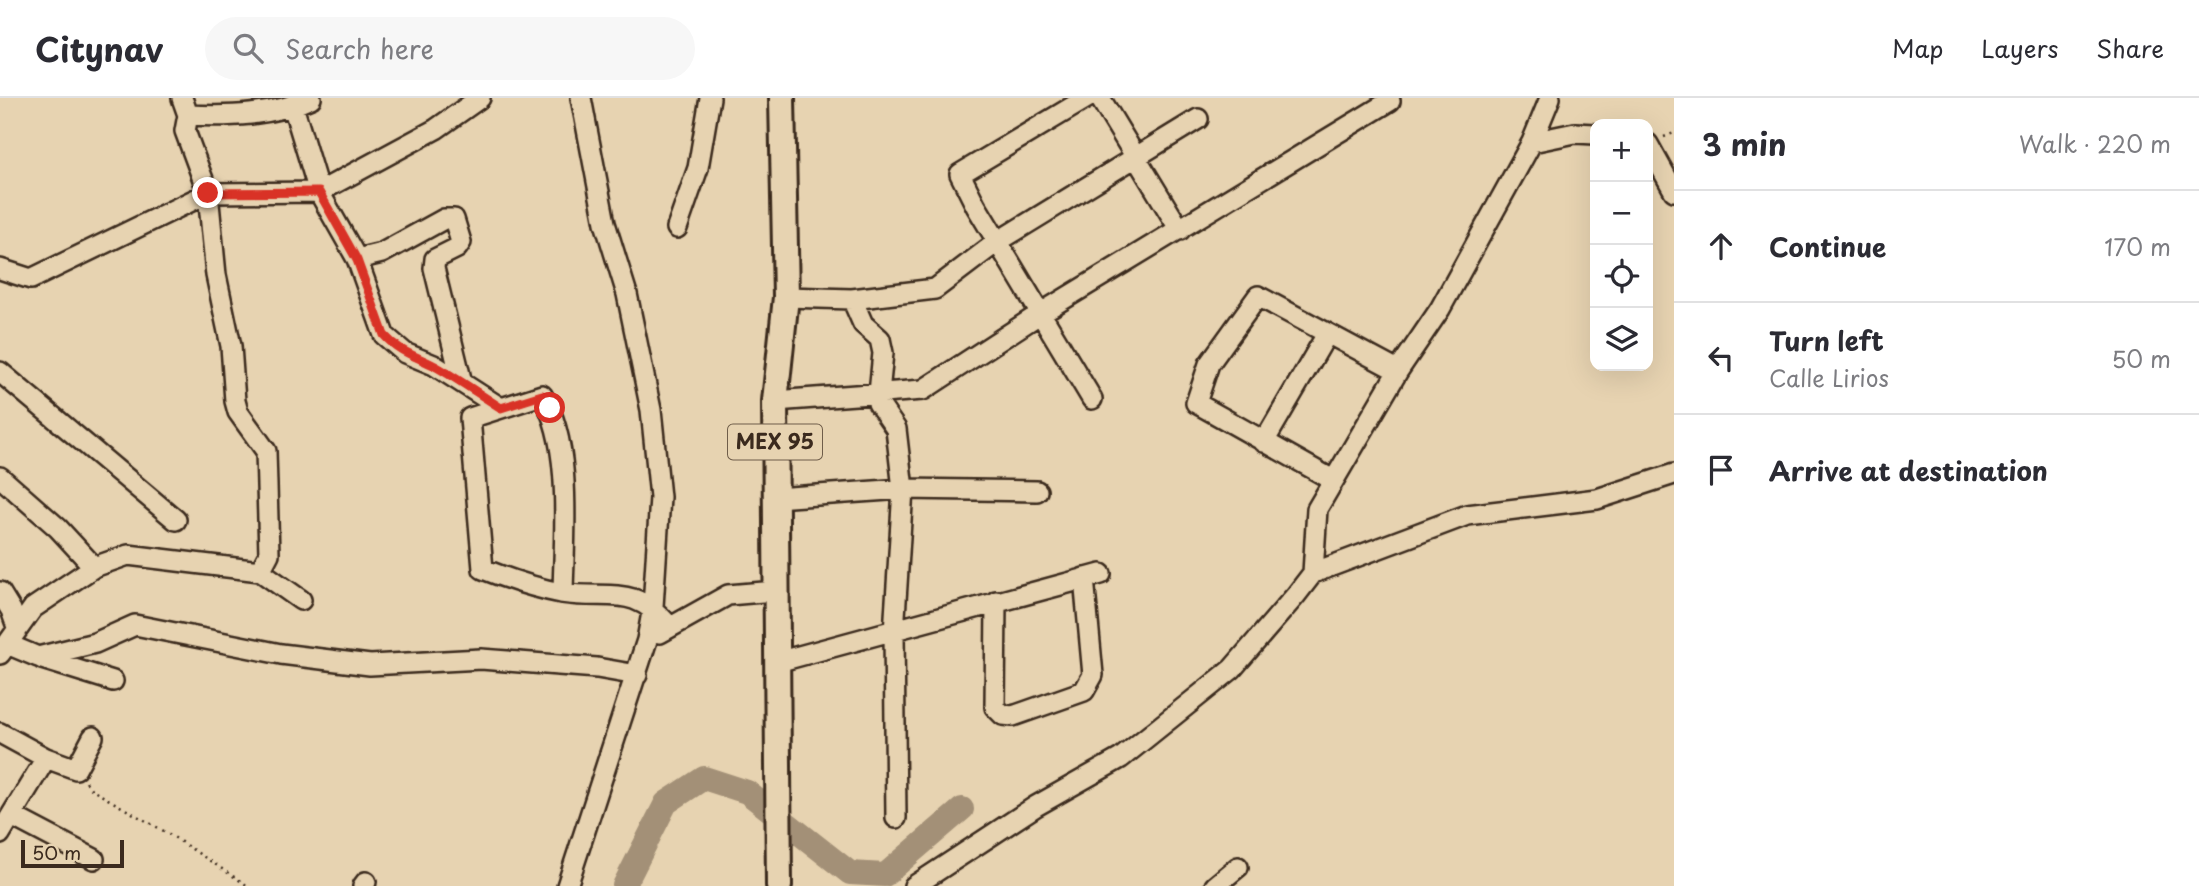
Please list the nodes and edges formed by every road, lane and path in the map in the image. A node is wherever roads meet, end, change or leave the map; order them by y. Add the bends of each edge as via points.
1 (480, 98) edge
2 (581, 98) edge
3 (710, 98) edge
4 (782, 98) edge
5 (1087, 98) edge
6 (1100, 98) edge
7 (1550, 98) edge
8 (1390, 101) dead end
9 (302, 102) edge
10 (253, 106) edge
11 (185, 107) edge
12 (1198, 119) dead end
13 (1590, 134) edge
14 (1532, 142) junction
15 (1653, 153) edge
16 (1138, 159) junction
17 (1674, 191) edge
18 (319, 192) junction
19 (208, 193) junction
20 (677, 228) dead end
21 (1180, 230) junction
22 (997, 242) junction
23 (357, 260) junction
24 (0, 269) edge
25 (786, 298) junction
26 (852, 299) junction
27 (1041, 313) junction
28 (1327, 334) junction
29 (1398, 371) junction
30 (0, 372) edge
31 (462, 383) junction
32 (877, 393) junction
33 (1092, 399) dead end
34 (775, 401) junction
35 (501, 408) junction
36 (1264, 442) junction
37 (1674, 474) edge
38 (0, 477) edge
39 (1333, 480) junction
40 (904, 489) junction
41 (1037, 491) dead end
42 (775, 498) junction
43 (176, 520) dead end
44 (94, 567) junction
45 (260, 571) junction
46 (1313, 573) junction
47 (775, 591) junction
48 (0, 592) edge
49 (562, 593) junction
50 (301, 600) dead end
51 (996, 601) junction
52 (653, 607) junction
53 (670, 628) junction
54 (894, 633) junction
55 (646, 640) junction
56 (8, 642) edge
57 (38, 657) junction
58 (777, 662) junction
59 (636, 676) junction
60 (113, 681) dead end
61 (0, 733) edge
62 (93, 737) dead end
63 (46, 758) junction
64 (76, 769) junction
65 (12, 816) junction
66 (896, 818) dead end
67 (0, 834) edge
68 (94, 859) dead end
69 (1238, 867) dead end
70 (248, 886) edge
71 (566, 886) edge
72 (779, 886) edge
73 (914, 886) edge
74 (1215, 886) edge

1 - 18 street via 436,129
2 - 52 street via 651,410 660,497
3 - 20 street via 698,168
4 - 25 main road, MEX 95
5 - 22 street via 960,174
6 - 16 street
7 - 14 street
8 - 21 street
9 - 10 street
9 - 18 street
10 - 11 street
11 - 19 street via 185,131
12 - 16 street
13 - 14 street
14 - 29 street via 1440,309
15 - 17 street
16 - 21 street
16 - 22 street
18 - 19 street
18 - 23 street
19 - 24 street via 31,279
19 - 45 street via 235,401 266,451 269,554
21 - 27 street
22 - 26 street via 935,289
22 - 27 street
23 - 31 street via 384,335
23 - 31 street via 382,253 444,219 454,219 461,242 435,259 434,268
25 - 26 street
25 - 34 main road, MEX 95
26 - 32 street via 863,324 880,339 883,353
27 - 32 street via 923,390
27 - 33 street
28 - 29 street
28 - 36 street
28 - 36 street via 1258,296 1209,364 1196,403
29 - 39 street
30 - 43 street
31 - 35 street
32 - 34 street
32 - 40 street via 878,403 896,429
34 - 42 main road, MEX 95
35 - 49 street via 542,395 550,408 563,491
35 - 49 street via 470,418 483,569
36 - 39 street
37 - 46 street via 1597,499 1467,515
38 - 44 street
39 - 46 street via 1317,509
40 - 41 street
40 - 42 street
40 - 54 street
42 - 47 main road, MEX 95
44 - 45 street via 128,555
44 - 56 street via 33,608
45 - 50 street
46 - 73 street via 1232,669 1121,758 1036,806
47 - 53 street via 728,595
47 - 58 main road, MEX 95
48 - 56 street via 11,610
49 - 52 street via 622,595
51 - 51 street via 996,707 1003,715 1013,716 1084,691 1091,684 1093,576
51 - 54 street
52 - 53 street
52 - 55 street
53 - 55 street
54 - 58 street
54 - 66 street
55 - 59 street
56 - 57 street
57 - 59 street via 95,643 135,625 281,654 370,664 481,659 597,668
57 - 60 street
58 - 72 main road, MEX 95
59 - 71 street
61 - 63 street
62 - 64 street
63 - 64 street
63 - 65 street
64 - 70 path via 92,790
65 - 67 street
65 - 68 street
69 - 74 street

